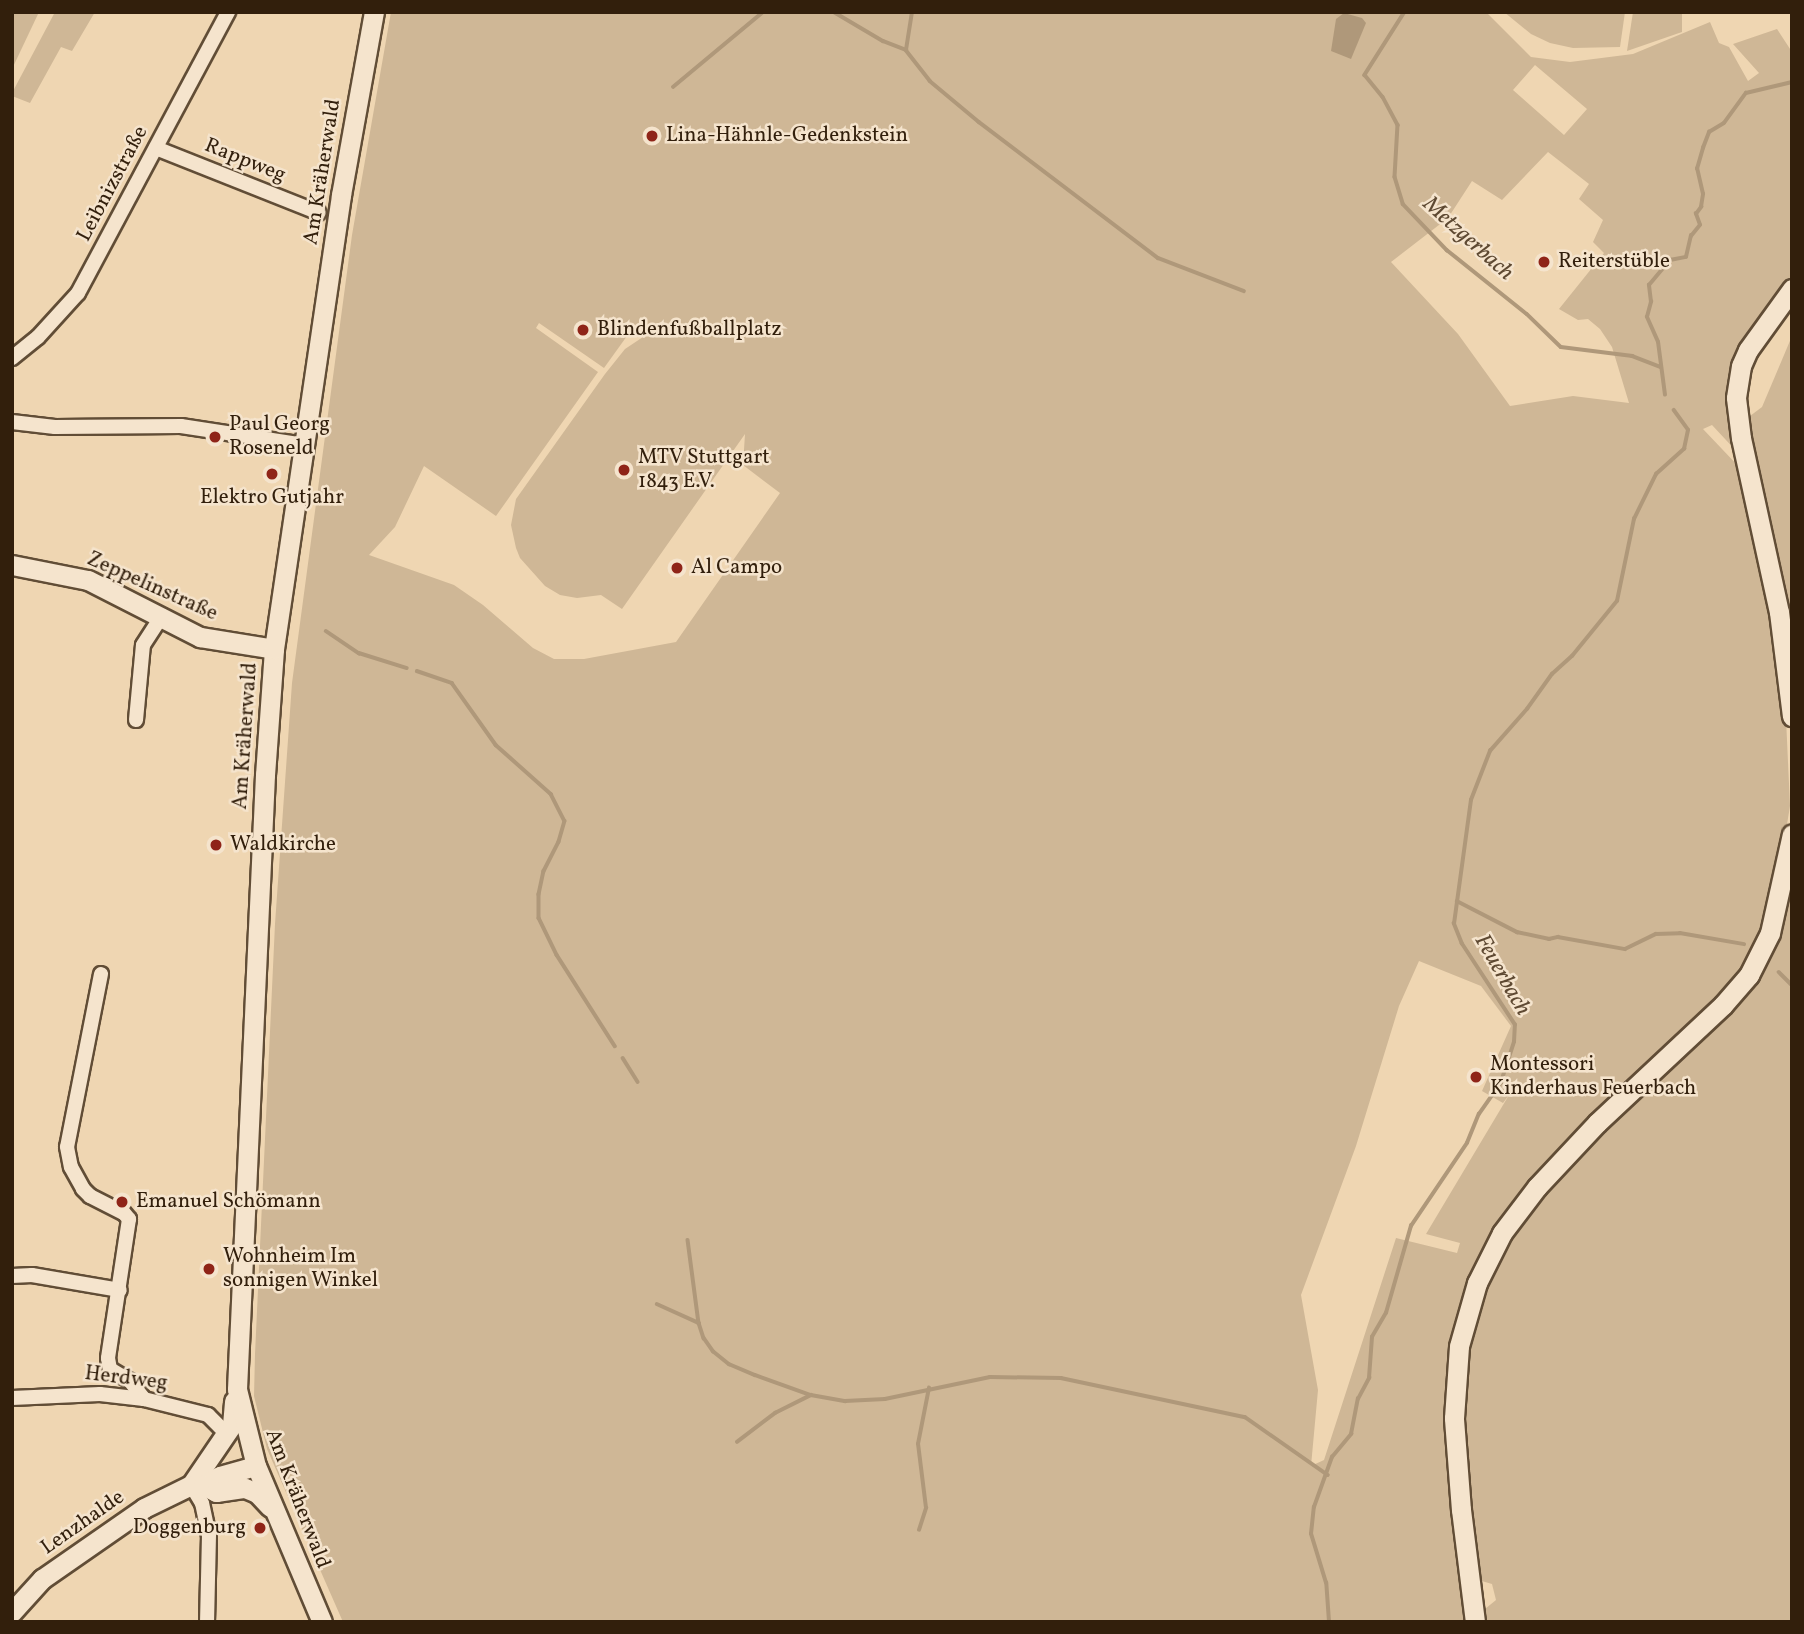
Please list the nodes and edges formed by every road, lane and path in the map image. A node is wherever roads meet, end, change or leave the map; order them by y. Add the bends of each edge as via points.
1 (228, 12) edge
2 (374, 12) edge
3 (156, 148) junction
4 (319, 213) dead end
5 (1792, 289) edge
6 (12, 358) edge
7 (12, 422) edge
8 (305, 445) junction
9 (12, 565) edge
10 (162, 616) junction
11 (274, 649) junction
12 (1792, 716) edge
13 (136, 720) dead end
14 (1792, 834) edge
15 (101, 974) dead end
16 (12, 1276) edge
17 (120, 1290) junction
18 (237, 1392) junction
19 (12, 1398) edge
20 (144, 1399) junction
21 (226, 1433) junction
22 (248, 1437) junction
23 (256, 1466) junction
24 (197, 1485) junction
25 (273, 1510) junction
26 (12, 1612) edge
27 (207, 1622) edge
28 (322, 1622) edge
29 (1475, 1622) edge

1 - 3 street, Leibnizstraße
2 - 8 main road, Am Kräherwald via 341,195
3 - 4 street, Rappweg
3 - 6 street, Leibnizstraße via 78,293
5 - 12 main road via 1748,350 1736,398 1781,624
7 - 8 street via 55,427 181,426
8 - 11 main road, Am Kräherwald
9 - 10 main road, Zeppelinstraße via 88,580
10 - 11 main road, Zeppelinstraße via 200,637
10 - 13 street via 143,645
11 - 18 main road, Am Kräherwald
14 - 29 main road via 1770,933 1749,975 1536,1187 1502,1233 1477,1283 1459,1346 1454,1418
15 - 17 street via 67,1147 83,1189 129,1219
16 - 17 street via 32,1275
17 - 20 street via 110,1369 130,1381
18 - 21 main road, Lenzhalde via 234,1420
18 - 22 main road, Am Kräherwald
19 - 20 street, Herdweg via 100,1394
20 - 21 street, Herdweg via 208,1415
21 - 22 main road via 240,1431
21 - 24 main road, Lenzhalde
22 - 23 main road, Am Kräherwald
23 - 24 main road, Lenzhalde
23 - 25 main road, Am Kräherwald
24 - 25 main road via 216,1492 245,1488
24 - 26 main road, Lenzhalde via 144,1508 42,1579
24 - 27 street via 209,1535
25 - 28 main road, Am Kräherwald

